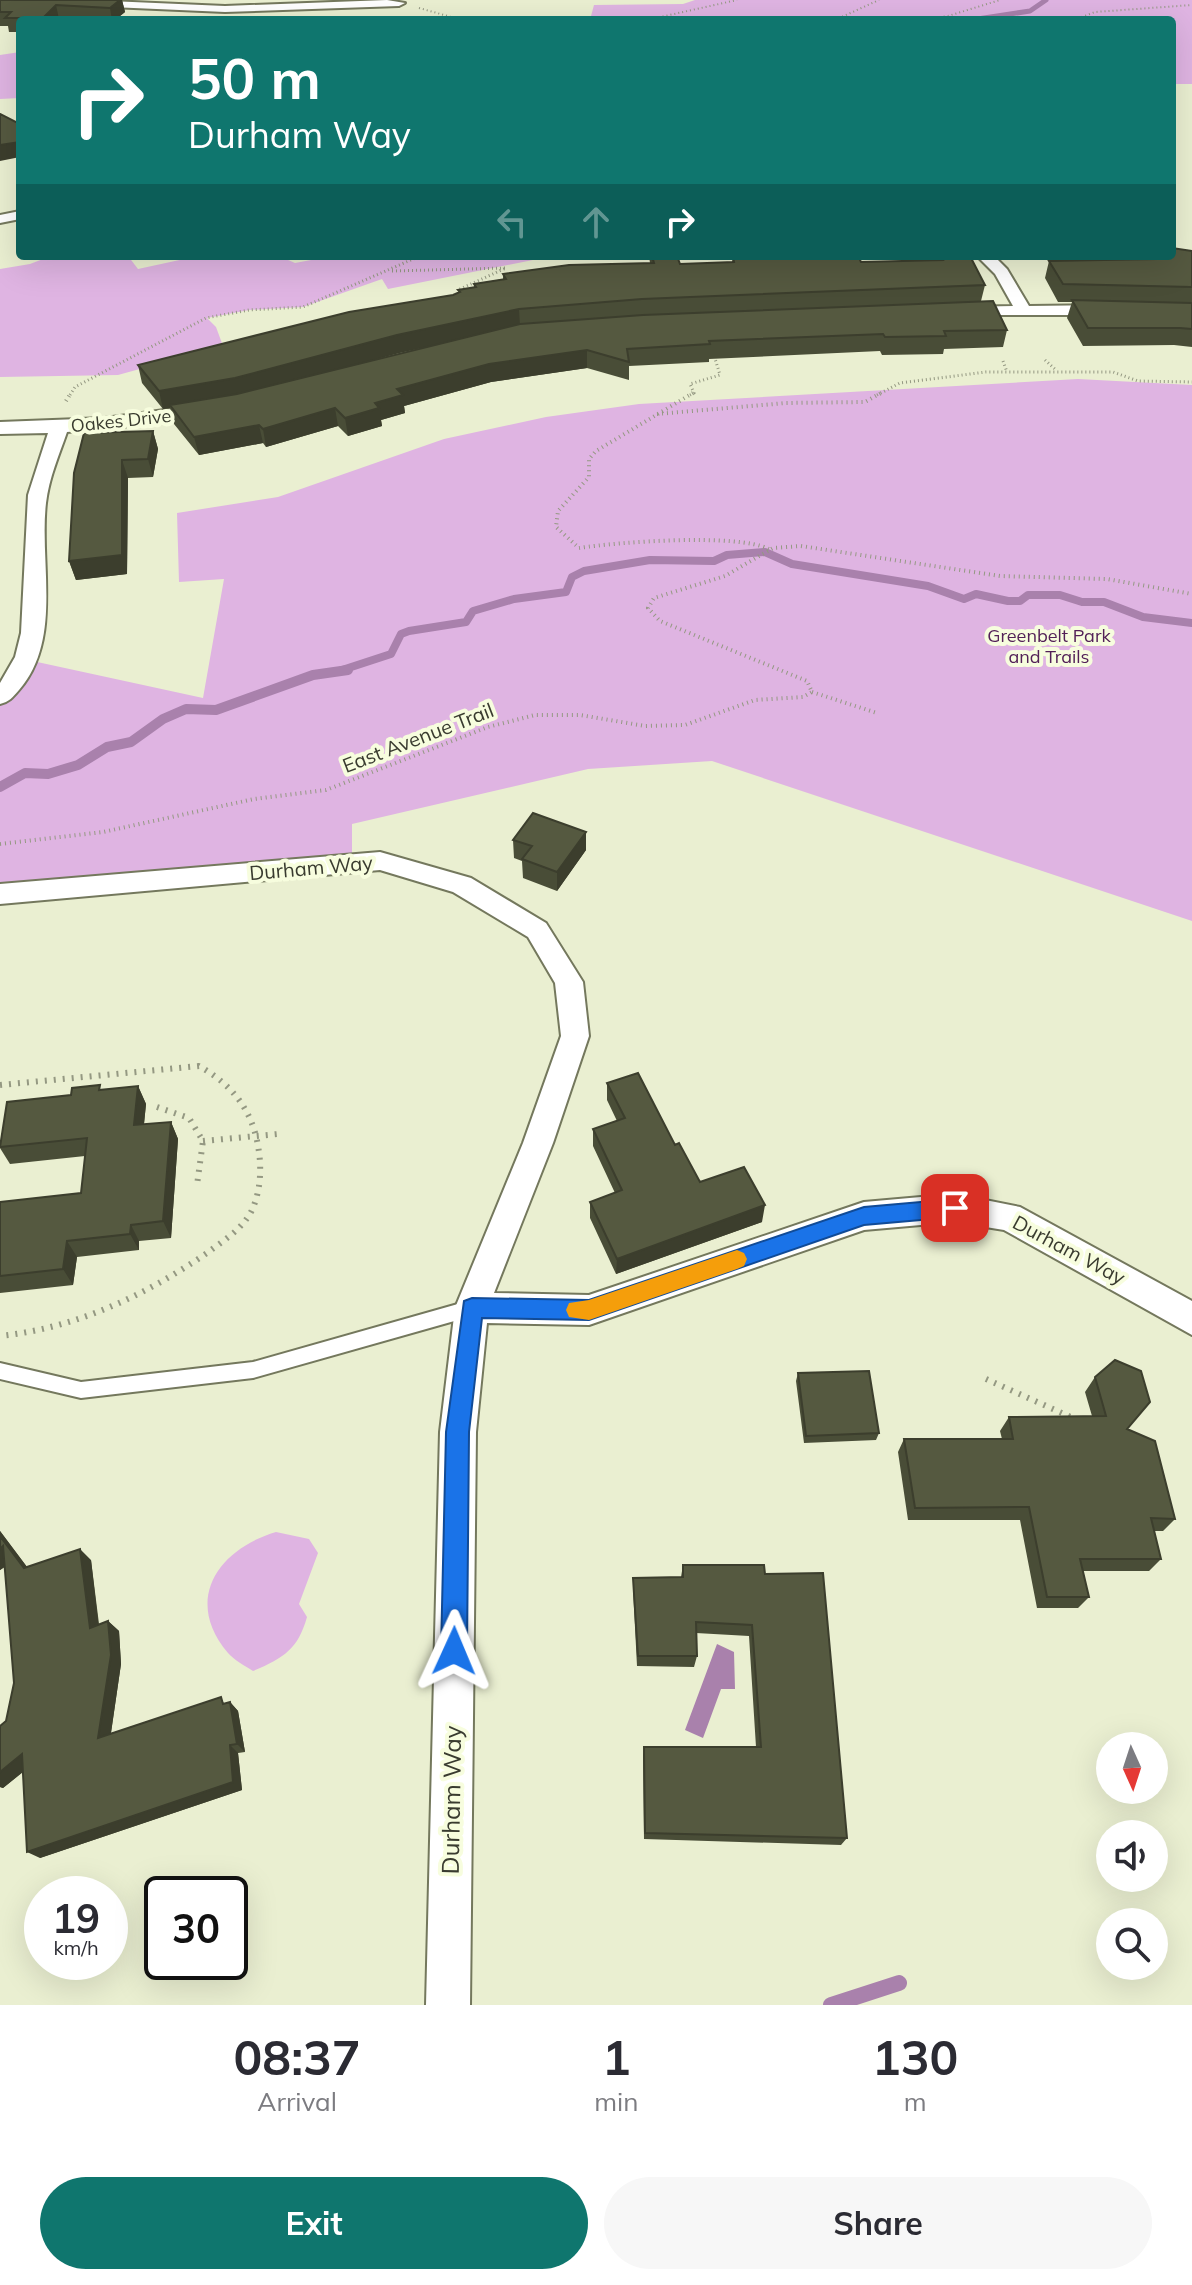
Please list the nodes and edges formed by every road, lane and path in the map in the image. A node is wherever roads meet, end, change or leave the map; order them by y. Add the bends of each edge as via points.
1 (737, 0) edge
2 (879, 0) edge
3 (1000, 0) edge
4 (68, 2) edge
5 (399, 3) dead end
6 (1192, 7) edge
7 (418, 8) dead end
8 (447, 16) edge
9 (665, 16) edge
10 (844, 16) edge
11 (948, 16) edge
12 (1084, 16) edge
13 (412, 260) edge
14 (989, 260) edge
15 (389, 271) junction
16 (473, 290) edge
17 (1023, 309) junction
18 (1133, 310) edge
19 (943, 312) edge
20 (711, 346) edge
21 (1045, 360) dead end
22 (1003, 361) dead end
23 (1056, 371) junction
24 (1007, 372) junction
25 (1192, 382) edge
26 (226, 407) edge
27 (657, 414) junction
28 (0, 428) edge
29 (59, 428) junction
30 (770, 550) junction
31 (1192, 594) edge
32 (812, 692) junction
33 (0, 697) edge
34 (877, 713) dead end
35 (0, 844) edge
36 (0, 894) edge
37 (0, 1085) edge
38 (157, 1107) dead end
39 (278, 1134) dead end
40 (256, 1135) junction
41 (203, 1141) junction
42 (197, 1185) dead end
43 (472, 1308) junction
44 (1192, 1320) edge
45 (0, 1336) edge
46 (0, 1371) edge
47 (986, 1379) dead end
48 (1080, 1422) edge
49 (448, 2005) edge

1 - 9 path
2 - 10 path
3 - 11 path
4 - 5 street via 225,9
6 - 12 path
7 - 8 path
13 - 15 path
14 - 17 street
15 - 16 path via 506,268 458,290
15 - 29 path via 303,307 206,318 75,387 60,410
17 - 18 street
17 - 19 street
20 - 27 path via 720,375 690,384 694,393
21 - 23 path
22 - 24 path
23 - 24 path
23 - 25 path
24 - 27 path via 900,383 865,402
26 - 29 street, Oakes Drive
27 - 30 path via 596,451 589,459 589,477 558,511 556,527 579,548 644,540 734,539
28 - 29 street, Oakes Drive
29 - 33 street via 36,503 28,660
30 - 31 path via 801,546 1000,576 1107,579
30 - 32 path via 725,576 654,598 648,608 660,621 807,681
32 - 34 path
32 - 35 path, East Avenue Trail via 755,700 685,725 535,715 488,727 326,790 254,799 103,832
36 - 43 street, Durham Way via 380,861 462,885 537,930 569,982 575,1036
37 - 40 path via 199,1066 217,1075 241,1099
38 - 41 path via 189,1118
39 - 40 path
40 - 41 path
40 - 45 path via 260,1159 255,1203 232,1235 123,1303 28,1335
41 - 42 path
43 - 44 street, Durham Way via 589,1310 864,1216 955,1208 1009,1217
43 - 46 lane via 253,1370 81,1390
43 - 49 street, Durham Way via 458,1432
47 - 48 path

